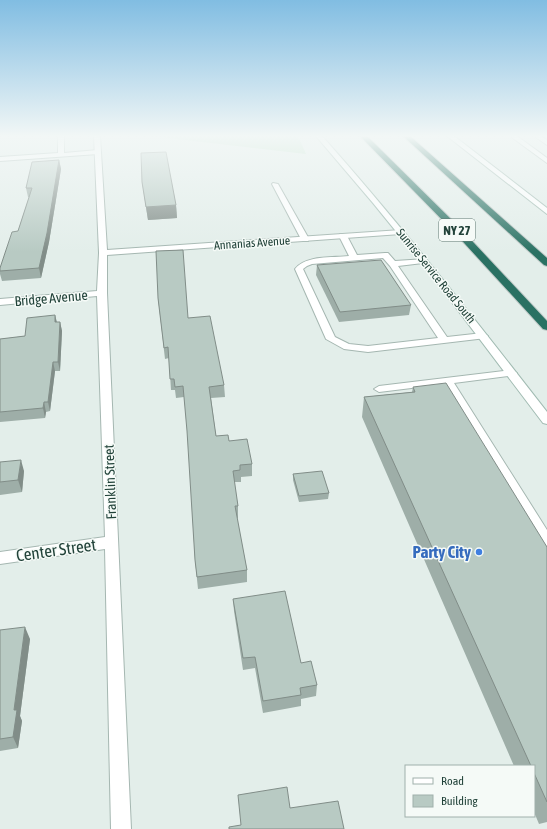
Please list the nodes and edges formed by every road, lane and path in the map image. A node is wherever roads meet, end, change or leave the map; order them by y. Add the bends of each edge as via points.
1 (99, 175) edge
2 (352, 175) edge
3 (402, 175) edge
4 (449, 175) edge
5 (499, 175) edge
6 (276, 184) dead end
7 (547, 212) edge
8 (400, 232) junction
9 (343, 236) junction
10 (305, 239) junction
11 (104, 253) junction
12 (354, 258) junction
13 (424, 261) junction
14 (547, 263) edge
15 (393, 264) junction
16 (102, 293) junction
17 (0, 302) edge
18 (547, 327) edge
19 (483, 336) junction
20 (445, 341) junction
21 (512, 373) junction
22 (447, 381) junction
23 (379, 388) dead end
24 (547, 420) edge
25 (547, 541) edge
26 (112, 542) junction
27 (0, 558) edge
28 (121, 829) edge

1 - 11 street, Franklin Street
2 - 8 street, Sunrise Service Road South
3 - 18 highway, NY 27
4 - 14 highway, NY 27
5 - 7 street
6 - 10 lane
8 - 9 street, Annanias Avenue
8 - 13 street, Sunrise Service Road South
9 - 10 street, Annanias Avenue
9 - 12 lane
10 - 11 street, Annanias Avenue
11 - 16 street, Franklin Street
12 - 15 lane via 386,255
12 - 20 lane via 312,262 304,264 299,269 331,339 347,347 368,349
13 - 15 lane
13 - 19 street, Sunrise Service Road South
15 - 20 lane
16 - 17 street, Bridge Avenue
16 - 26 street, Franklin Street
19 - 20 lane
19 - 21 street, Sunrise Service Road South
21 - 22 lane
21 - 24 street, Sunrise Service Road South
22 - 23 lane
22 - 25 lane
26 - 27 street, Center Street
26 - 28 street, Franklin Street

